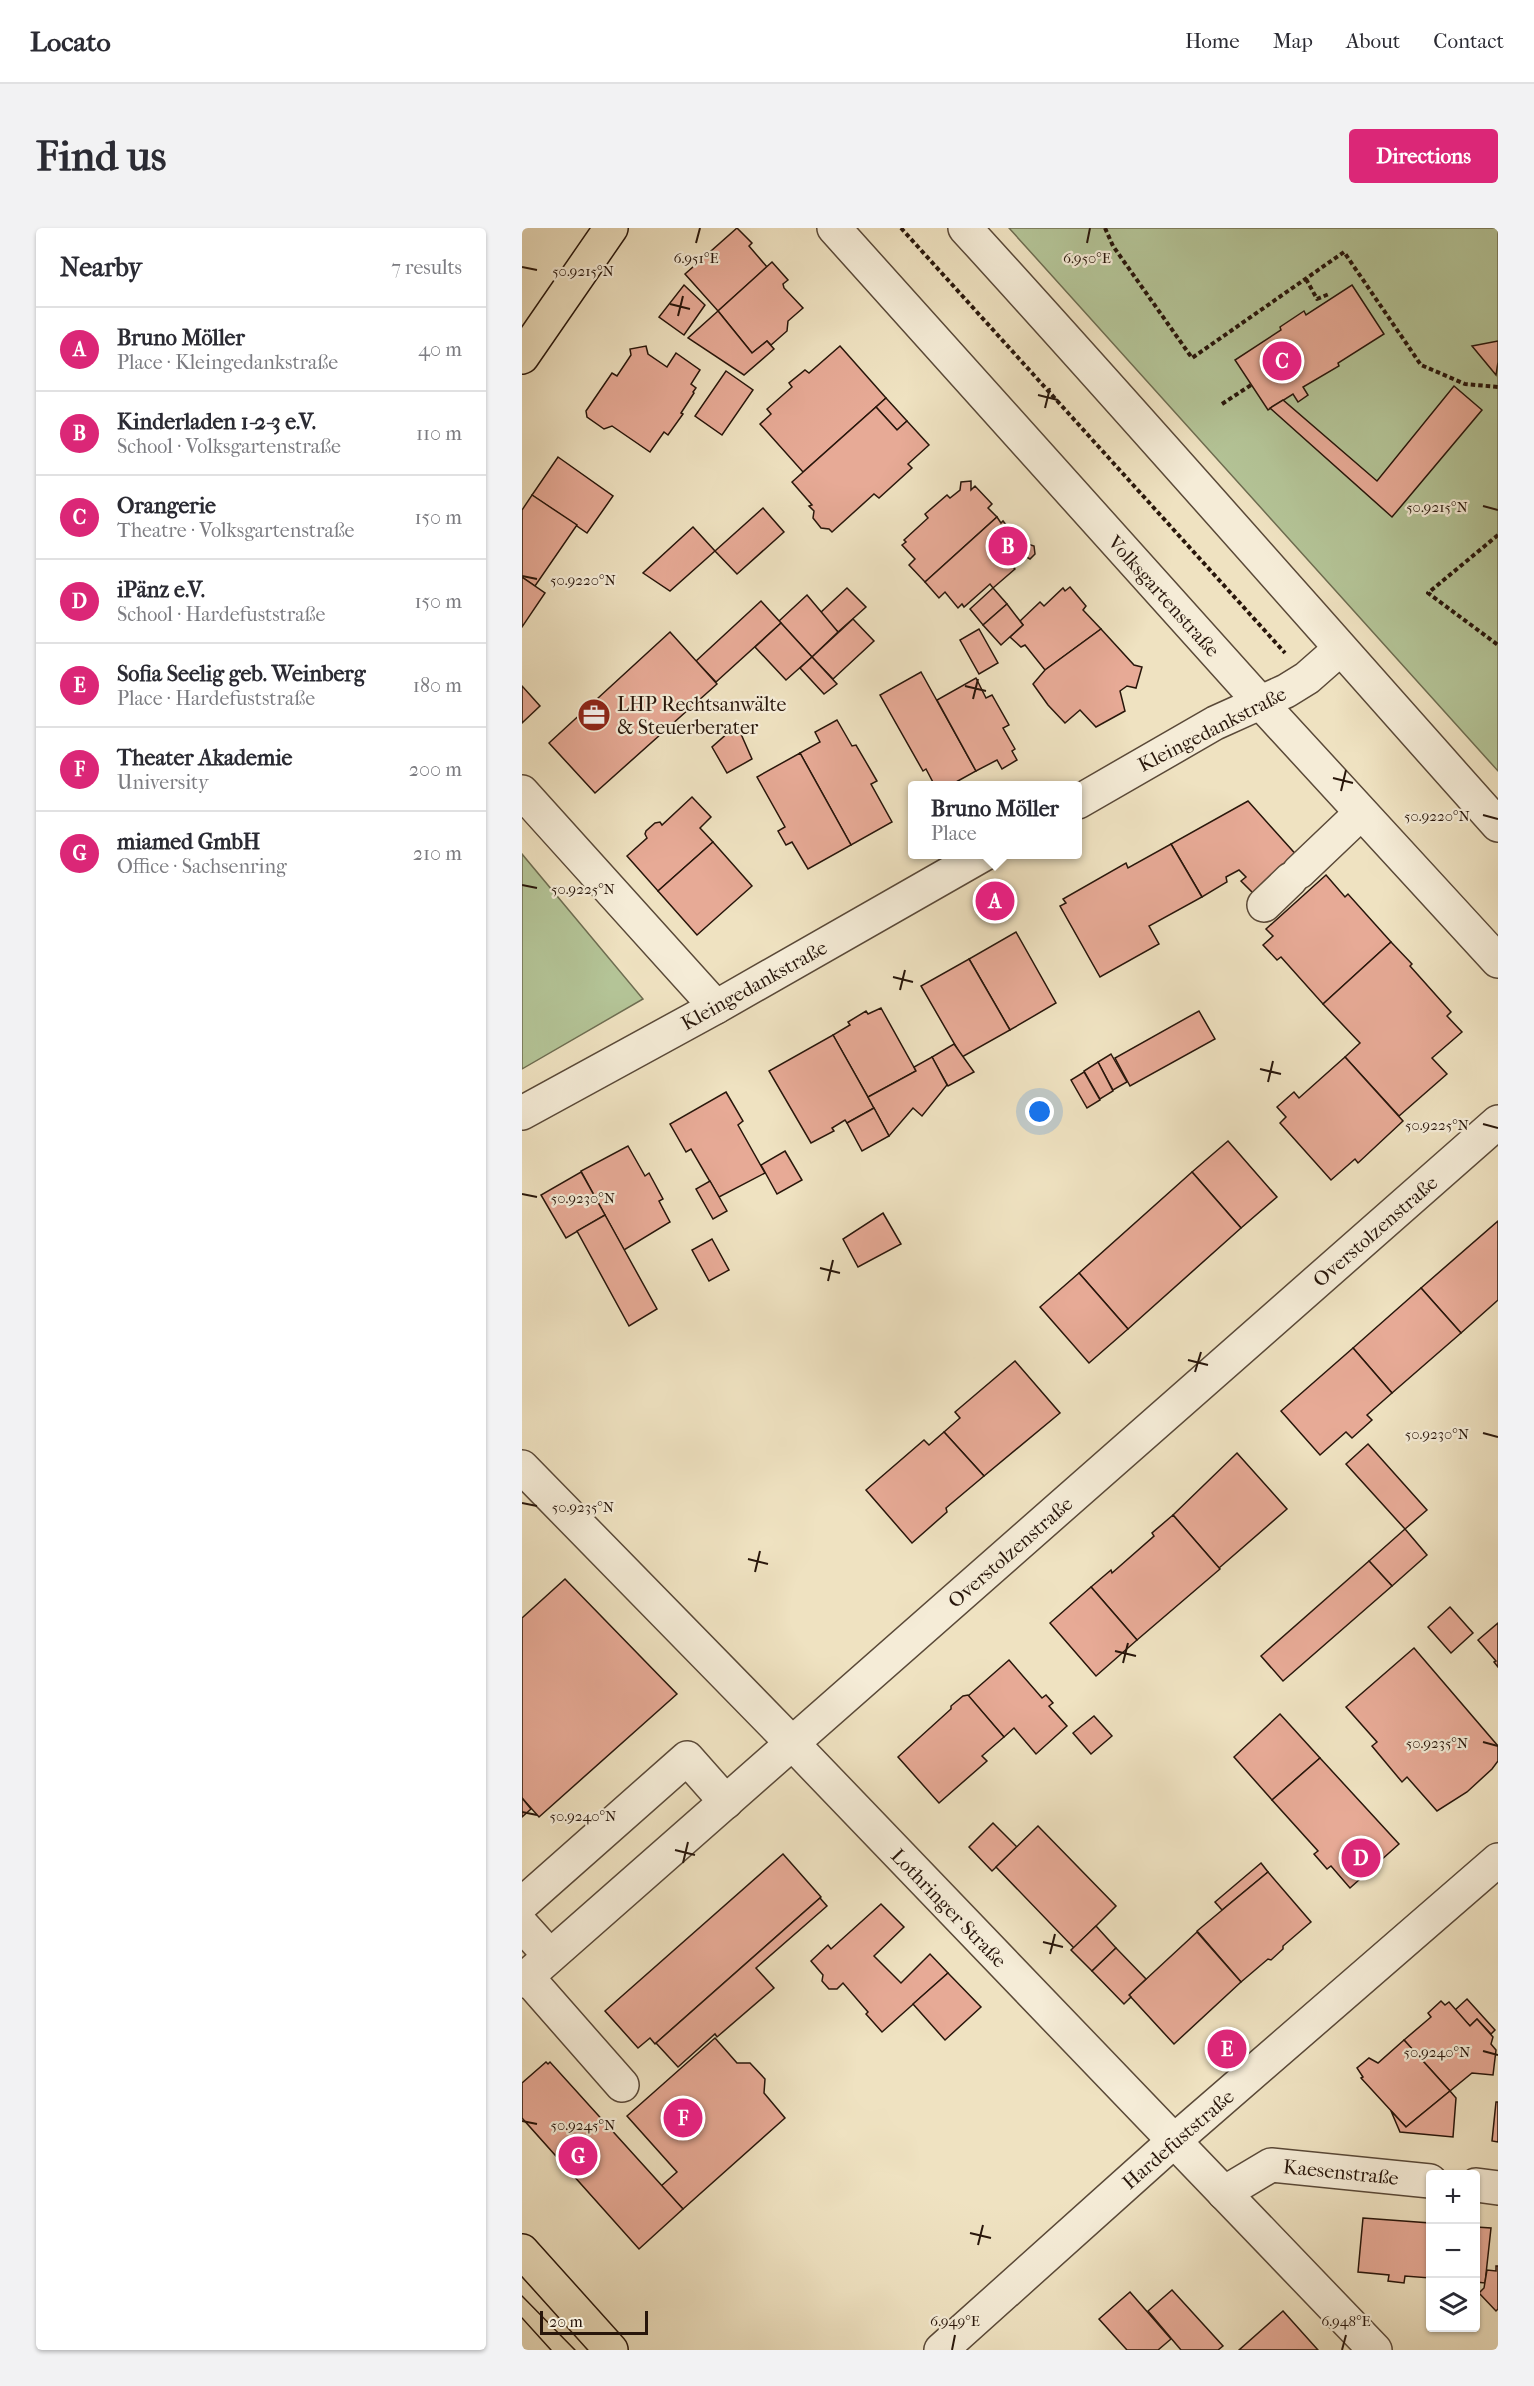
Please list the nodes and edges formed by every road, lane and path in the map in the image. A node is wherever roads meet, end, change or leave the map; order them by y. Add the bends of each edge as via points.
1 (611, 228) edge
2 (834, 228) edge
3 (901, 228) edge
4 (965, 228) edge
5 (1105, 228) edge
6 (1306, 279) junction
7 (1329, 294) dead end
8 (522, 357) edge
9 (1251, 385) dead end
10 (1498, 387) edge
11 (1222, 404) dead end
12 (1498, 535) edge
13 (1498, 645) edge
14 (1340, 649) junction
15 (1307, 678) junction
16 (1260, 702) junction
17 (522, 792) edge
18 (1082, 799) edge
19 (1361, 813) junction
20 (1498, 825) edge
21 (977, 859) edge
22 (1264, 905) dead end
23 (1498, 961) edge
24 (716, 1007) junction
25 (522, 1113) edge
26 (1498, 1122) edge
27 (522, 1467) edge
28 (793, 1744) junction
29 (726, 1802) junction
30 (1498, 1860) edge
31 (522, 1904) edge
32 (522, 1925) edge
33 (533, 1971) edge
34 (622, 2085) dead end
35 (1174, 2141) junction
36 (1426, 2180) edge
37 (1480, 2186) edge
38 (1498, 2188) edge
39 (1224, 2193) junction
40 (522, 2251) edge
41 (611, 2350) edge
42 (941, 2350) edge
43 (1375, 2350) edge

1 - 8 main road
2 - 16 street, Volksgartenstraße
3 - 15 path
4 - 14 street
5 - 6 path via 1113,246 1192,358
6 - 7 path via 1317,299
6 - 10 path via 1344,252 1421,365 1465,384
9 - 11 path
12 - 13 path via 1428,593
14 - 15 street, Kleingedankstraße
14 - 20 street
15 - 16 street, Kleingedankstraße
16 - 18 street, Kleingedankstraße via 1215,723
16 - 19 street, Volksgartenstraße
17 - 24 street
19 - 22 street
19 - 23 street, Volksgartenstraße
21 - 24 street, Kleingedankstraße
24 - 25 street, Kleingedankstraße
26 - 28 street, Overstolzenstraße
27 - 28 street, Lothringer Straße
28 - 29 street, Overstolzenstraße
28 - 35 street, Lothringer Straße
29 - 31 street via 687,1758
29 - 33 street, Overstolzenstraße
30 - 35 street, Hardefuststraße
32 - 33 street
33 - 34 street
35 - 39 street, Lothringer Straße
35 - 42 street, Hardefuststraße
36 - 39 street, Kaesenstraße via 1271,2165
37 - 38 street
39 - 43 street, Lothringer Straße
40 - 41 main road

